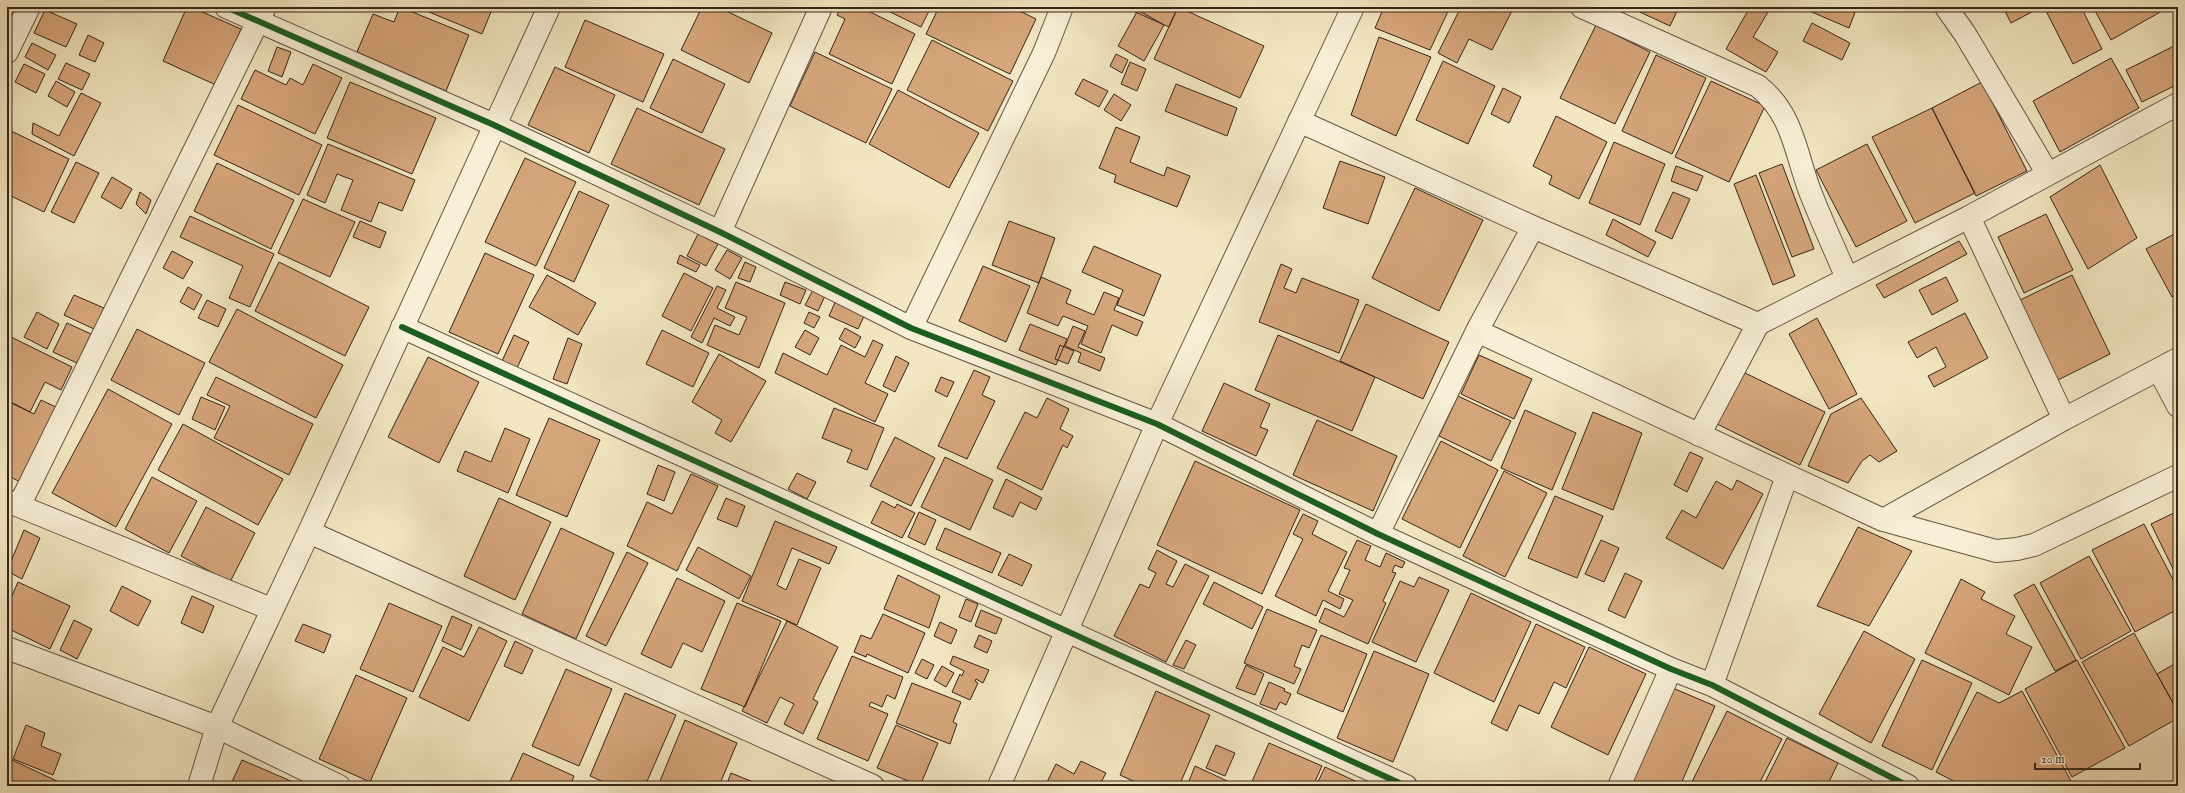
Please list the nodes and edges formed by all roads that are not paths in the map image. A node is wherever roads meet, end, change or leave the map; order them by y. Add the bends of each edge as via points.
1 (29, 7) edge
2 (226, 7) edge
3 (549, 7) edge
4 (821, 7) edge
5 (1062, 7) edge
6 (1353, 7) edge
7 (1582, 7) edge
8 (1946, 7) edge
9 (262, 15) edge
10 (7, 52) edge
11 (2178, 104) edge
12 (1299, 121) junction
13 (494, 125) junction
14 (2048, 174) junction
15 (1969, 217) junction
16 (1533, 227) junction
17 (720, 232) junction
18 (1847, 278) junction
19 (1758, 324) junction
20 (402, 327) junction
21 (911, 328) junction
22 (1477, 332) junction
23 (2178, 359) edge
24 (2159, 370) junction
25 (2178, 406) edge
26 (2064, 419) junction
27 (1157, 424) junction
28 (1699, 435) junction
29 (1787, 476) junction
30 (2178, 476) edge
31 (13, 504) edge
32 (1883, 520) junction
33 (309, 532) junction
34 (1378, 534) junction
35 (271, 609) junction
36 (1067, 630) junction
37 (7, 648) edge
38 (1671, 668) junction
39 (1712, 685) junction
40 (217, 727) junction
41 (199, 786) edge
42 (339, 786) edge
43 (873, 786) edge
44 (999, 786) edge
45 (1406, 786) edge
46 (1619, 786) edge
47 (1908, 786) edge

1 - 10 street
2 - 9 street
3 - 13 street
4 - 17 street
5 - 21 street via 1044,53
6 - 12 street
7 - 18 street via 1758,86 1772,97 1792,133 1810,193
8 - 14 street via 1965,34
9 - 13 street
9 - 31 street
11 - 14 street
12 - 16 street
12 - 27 street
13 - 17 street
13 - 20 street
14 - 15 street
15 - 18 street
15 - 26 street
16 - 19 street
16 - 22 street
17 - 21 street
18 - 19 street
19 - 28 street
20 - 33 street
20 - 36 street
21 - 27 street
22 - 28 street
22 - 34 street
23 - 24 street
24 - 25 street
24 - 26 street
26 - 32 street
27 - 34 street
27 - 36 street
28 - 29 street
29 - 32 street
29 - 39 street
30 - 32 street via 2034,545 2017,549 1996,551
31 - 35 street
33 - 35 street
33 - 43 street
34 - 38 street
35 - 40 street
36 - 44 street
36 - 45 street
37 - 40 street
38 - 39 street
38 - 46 street
39 - 47 street
40 - 41 street
40 - 42 street

